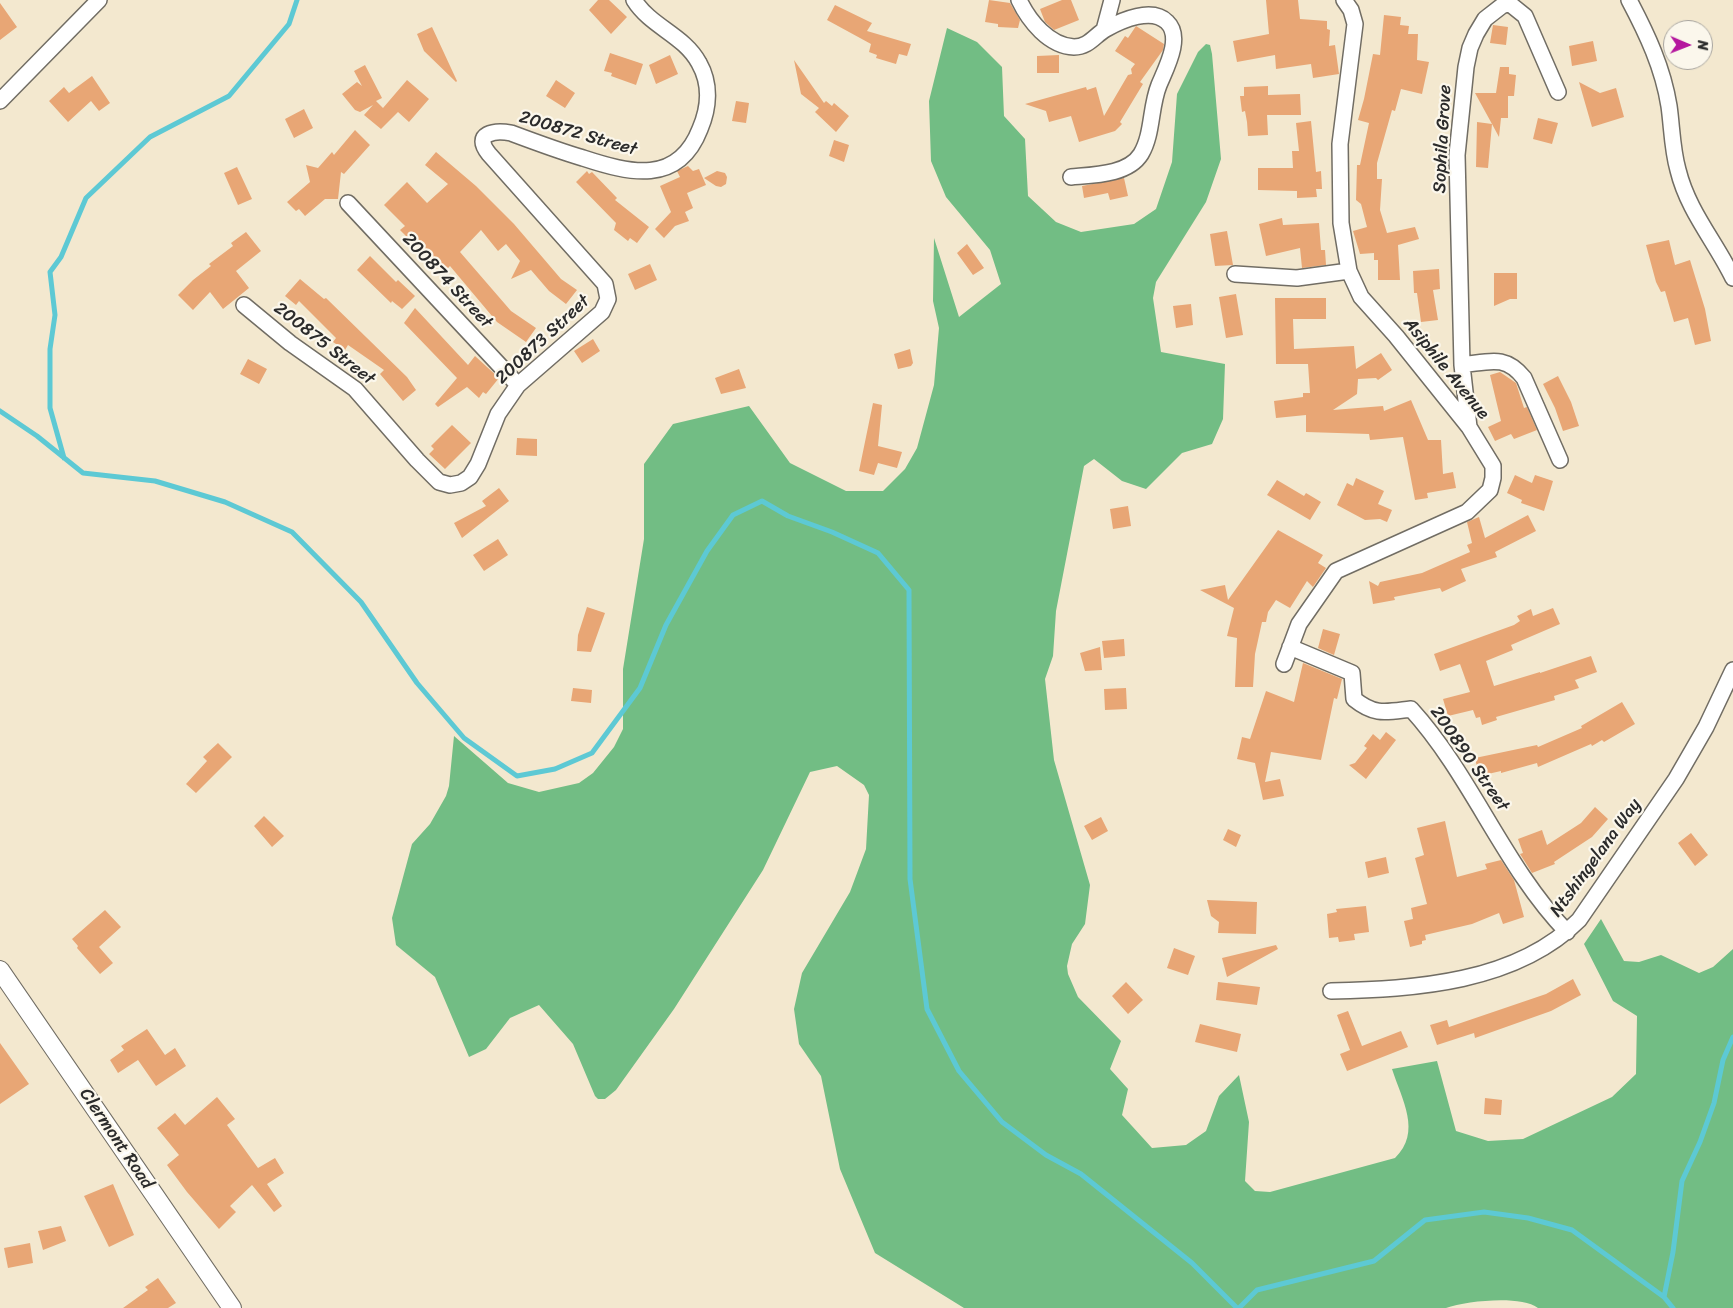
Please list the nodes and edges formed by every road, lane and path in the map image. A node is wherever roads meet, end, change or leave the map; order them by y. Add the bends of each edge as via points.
1 (100, 0) edge
2 (634, 0) edge
3 (1019, 0) edge
4 (1112, 0) edge
5 (1344, 0) edge
6 (1629, 0) edge
7 (1104, 30) junction
8 (1558, 92) dead end
9 (0, 101) edge
10 (483, 144) joint
11 (1071, 177) dead end
12 (348, 203) dead end
13 (1349, 271) junction
14 (1235, 274) dead end
15 (1733, 278) edge
16 (244, 305) dead end
17 (1462, 365) junction
18 (518, 385) junction
19 (1469, 427) junction
20 (417, 460) joint
21 (1560, 460) dead end
22 (1290, 647) junction
23 (1284, 664) dead end
24 (1733, 670) edge
25 (1567, 932) junction
26 (0, 970) edge
27 (1332, 990) dead end
28 (232, 1308) edge

1 - 9 street
2 - 10 street, 200872 Street via 644,15 689,49 705,79 707,106 703,122 697,138 685,154 658,170 638,172 614,168 511,133 487,134
3 - 7 street via 1042,33 1066,46 1087,44
4 - 7 street
5 - 13 street, Asiphile Avenue via 1355,24 1340,144 1341,223
6 - 15 street via 1658,60 1669,106 1677,170 1684,190 1695,215
7 - 11 street via 1152,15 1163,18 1171,26 1173,44 1158,89 1146,144 1140,155 1132,164 1120,169
8 - 17 street, Sophila Grove via 1525,16 1510,4 1493,12 1470,48 1457,154
10 - 18 street, 200873 Street via 606,284 608,291 602,312
12 - 18 street, 200874 Street
13 - 14 street via 1297,278
13 - 19 street, Asiphile Avenue via 1361,297
16 - 20 street, 200875 Street via 290,343 355,389
17 - 19 street, Sophila Grove
17 - 21 street via 1498,360 1516,368 1524,378
18 - 20 street, 200873 Street via 498,414 478,464 467,480 455,486 439,482
19 - 22 street, Asiphile Avenue via 1493,466 1494,478 1486,494 1467,512 1336,571 1299,624
22 - 23 street, Asiphile Avenue
22 - 25 street, 200890 Street via 1352,672 1354,699 1371,710 1411,709 1533,890
24 - 25 street, Ntshingelana Way via 1706,728 1676,779 1579,920
25 - 27 street, Ntshingelana Way via 1535,953 1464,977 1407,988
26 - 28 street, Clermont Road

